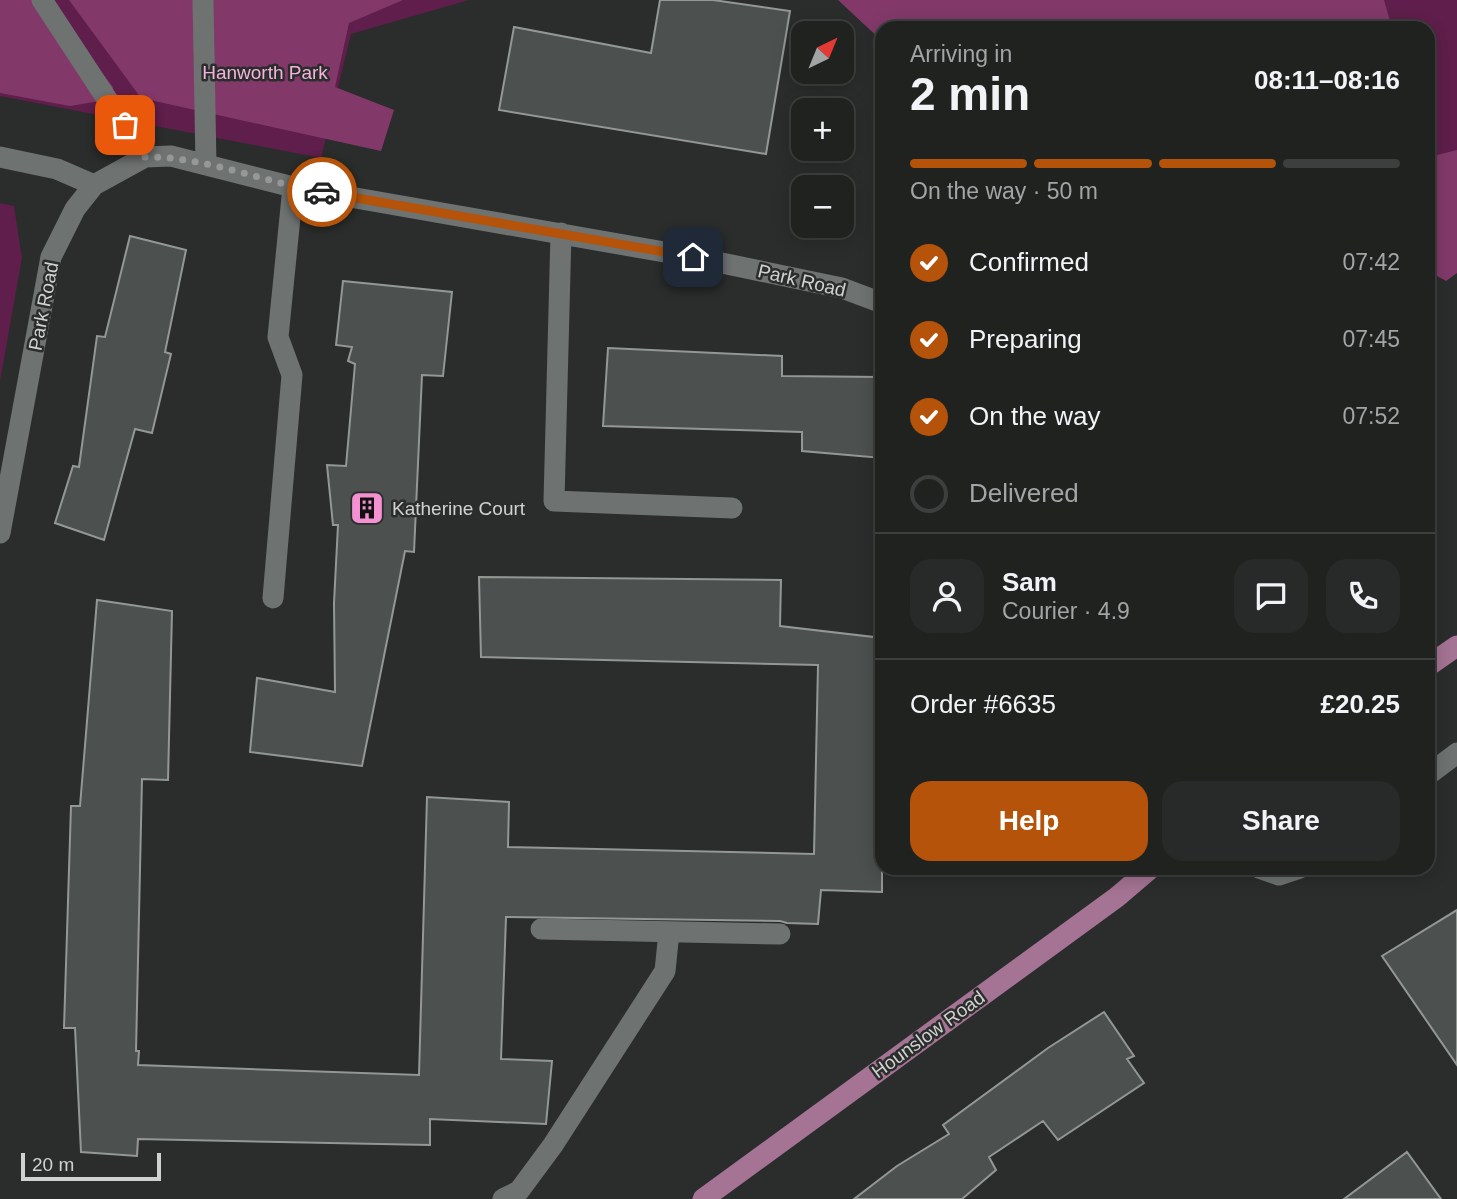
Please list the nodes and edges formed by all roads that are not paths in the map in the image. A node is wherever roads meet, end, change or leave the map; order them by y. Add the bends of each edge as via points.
1 (42, 0) edge
2 (203, 0) edge
3 (0, 157) edge
4 (145, 157) junction
5 (206, 165) junction
6 (94, 185) junction
7 (292, 187) junction
8 (561, 233) junction
9 (875, 300) edge
10 (732, 508) dead end
11 (0, 533) edge
12 (273, 598) dead end
13 (1457, 646) edge
14 (1435, 661) edge
15 (1457, 753) edge
16 (1435, 770) edge
17 (1144, 875) edge
18 (541, 929) dead end
19 (669, 932) junction
20 (780, 934) dead end
21 (503, 1199) edge
22 (704, 1199) edge

1 - 4 street
2 - 5 street
3 - 6 street via 57,169
4 - 5 street, Park Road via 172,156
4 - 6 street, Park Road
5 - 7 street, Park Road
6 - 11 street, Park Road via 75,209 51,257
7 - 8 street, Park Road
7 - 12 street via 278,337 292,375
8 - 9 street, Park Road via 842,288
8 - 10 street via 554,501
13 - 14 main road
15 - 16 street
17 - 22 main road, Hounslow Road
18 - 19 street
19 - 20 street
19 - 21 street via 665,971 552,1145 519,1191

